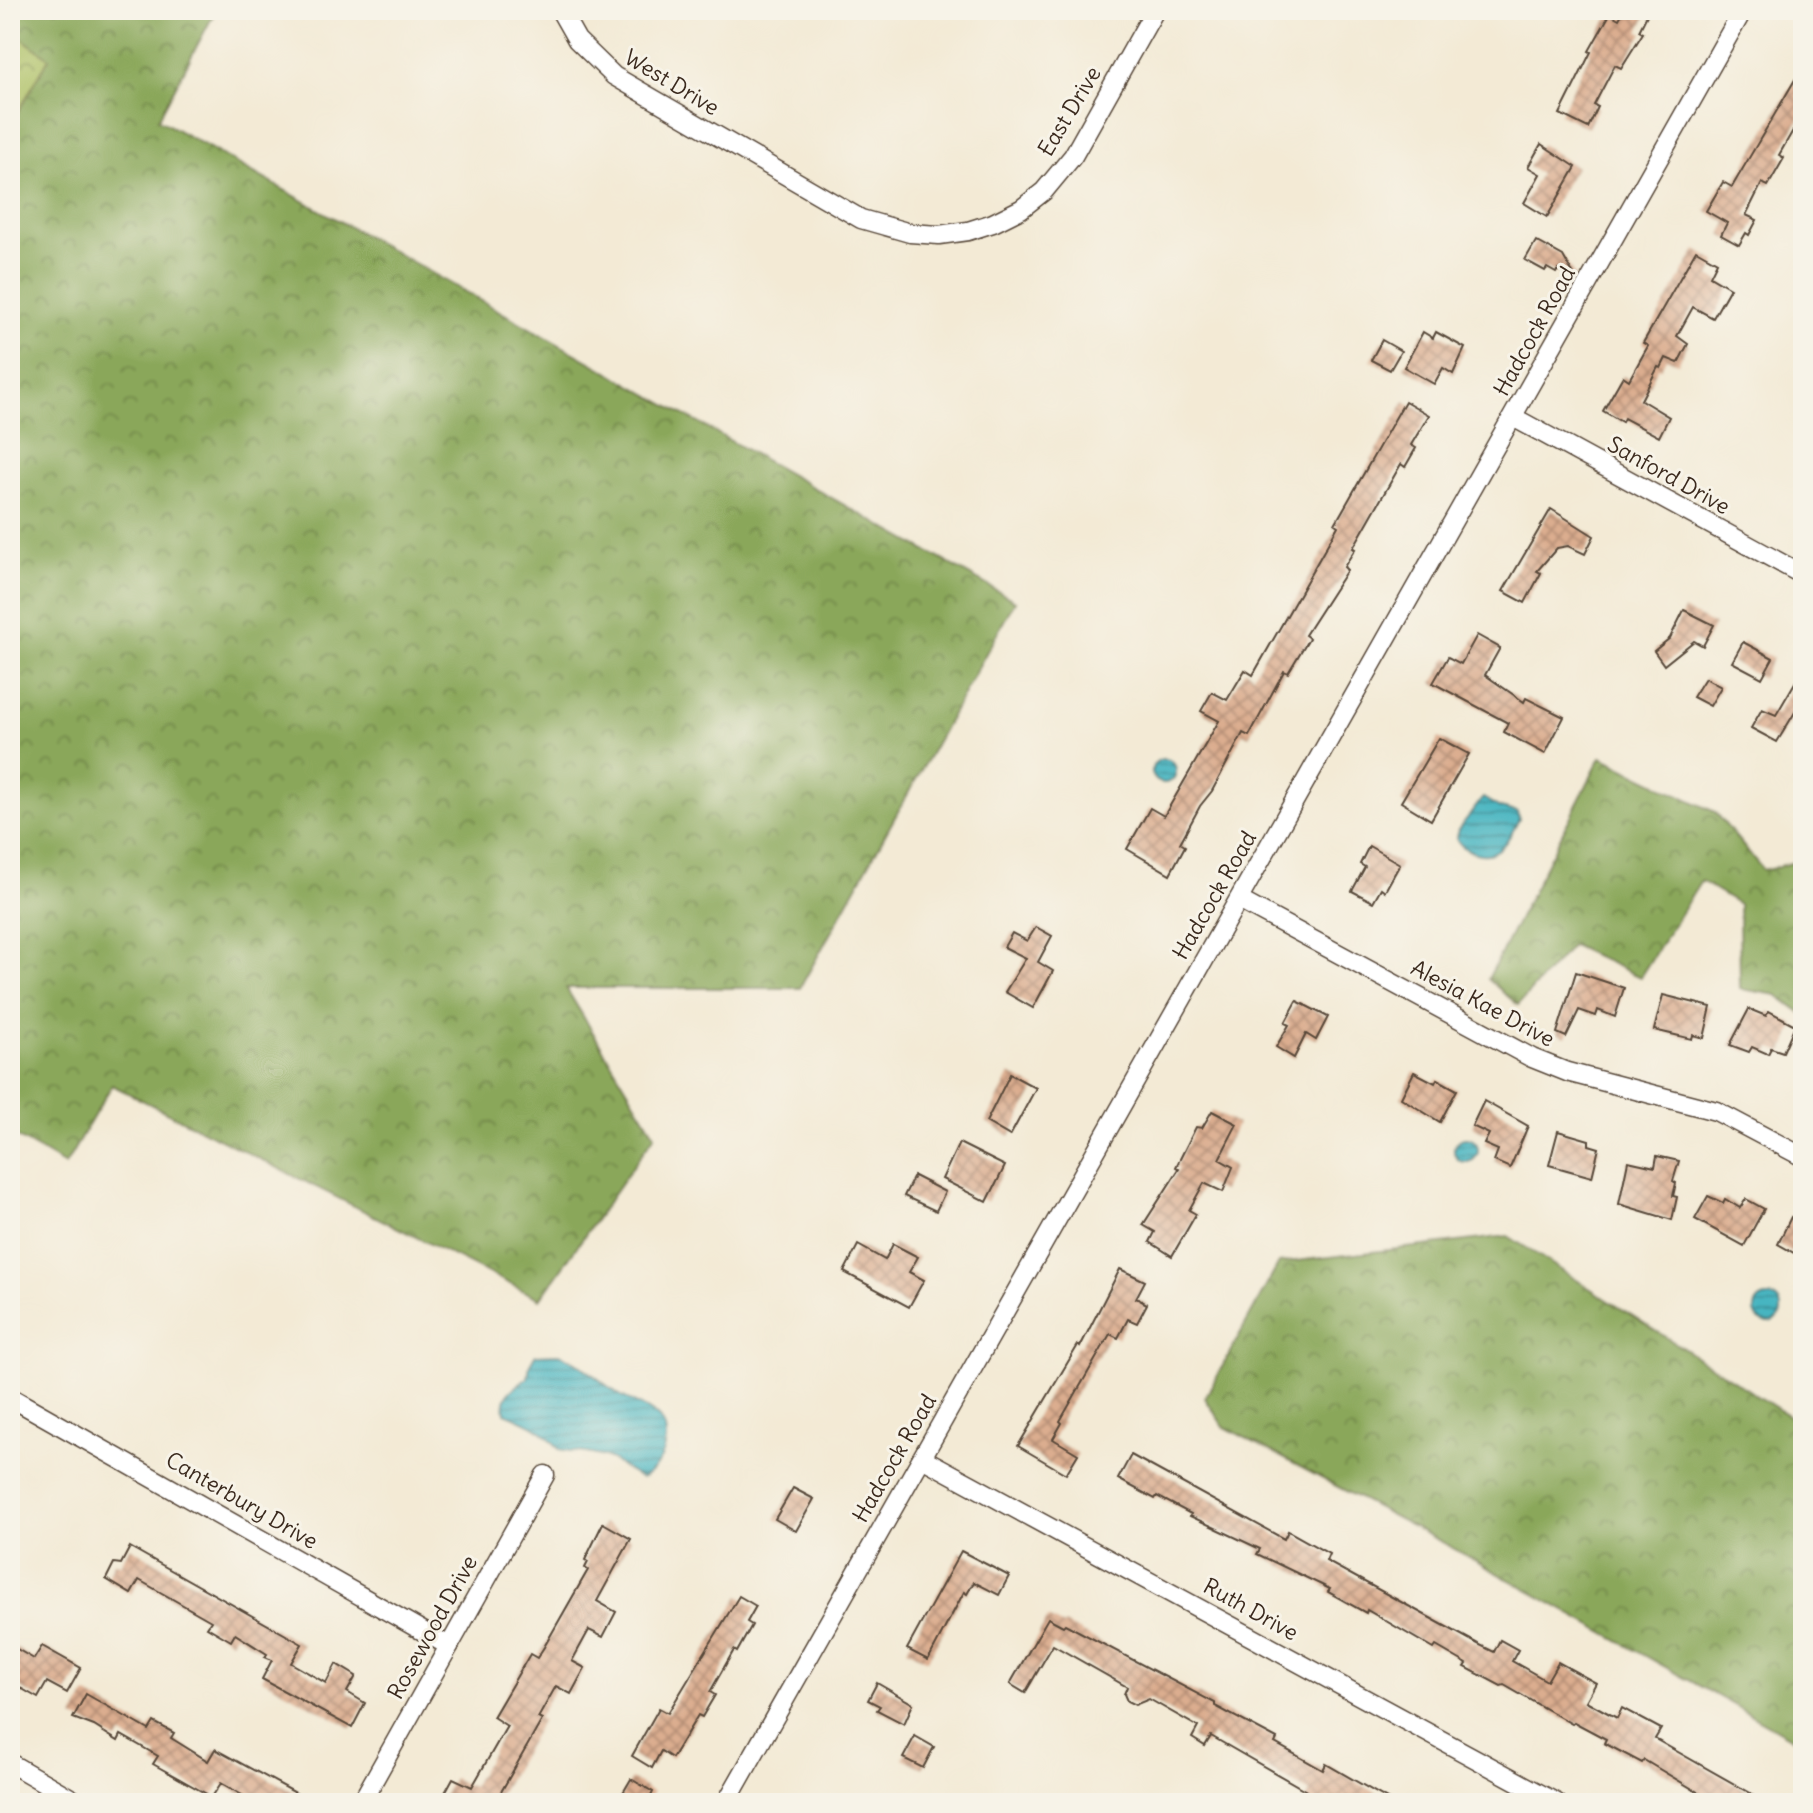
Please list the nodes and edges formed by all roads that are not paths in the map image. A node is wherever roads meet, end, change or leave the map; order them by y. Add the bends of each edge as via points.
1 (560, 10) edge
2 (1155, 10) edge
3 (1743, 10) edge
4 (738, 149) joint
5 (1513, 417) junction
6 (1803, 575) edge
7 (1239, 900) junction
8 (1803, 1157) edge
9 (10, 1397) edge
10 (922, 1458) junction
11 (545, 1475) dead end
12 (449, 1646) junction
13 (10, 1763) edge
14 (79, 1803) edge
15 (361, 1803) edge
16 (726, 1803) edge
17 (1557, 1803) edge

1 - 4 street, West Drive via 577,40 614,76
2 - 4 street, East Drive via 1063,170 1021,209 993,223 939,235 885,228
3 - 5 street, Hadcock Road
5 - 6 street, Sanford Drive
5 - 7 street, Hadcock Road
7 - 8 street, Alesia Kae Drive via 1532,1058 1716,1111
7 - 10 street, Hadcock Road
9 - 12 street, Canterbury Drive
10 - 16 street, Hadcock Road
10 - 17 street, Ruth Drive
11 - 12 street, Rosewood Drive
12 - 15 street, Rosewood Drive
13 - 14 street

